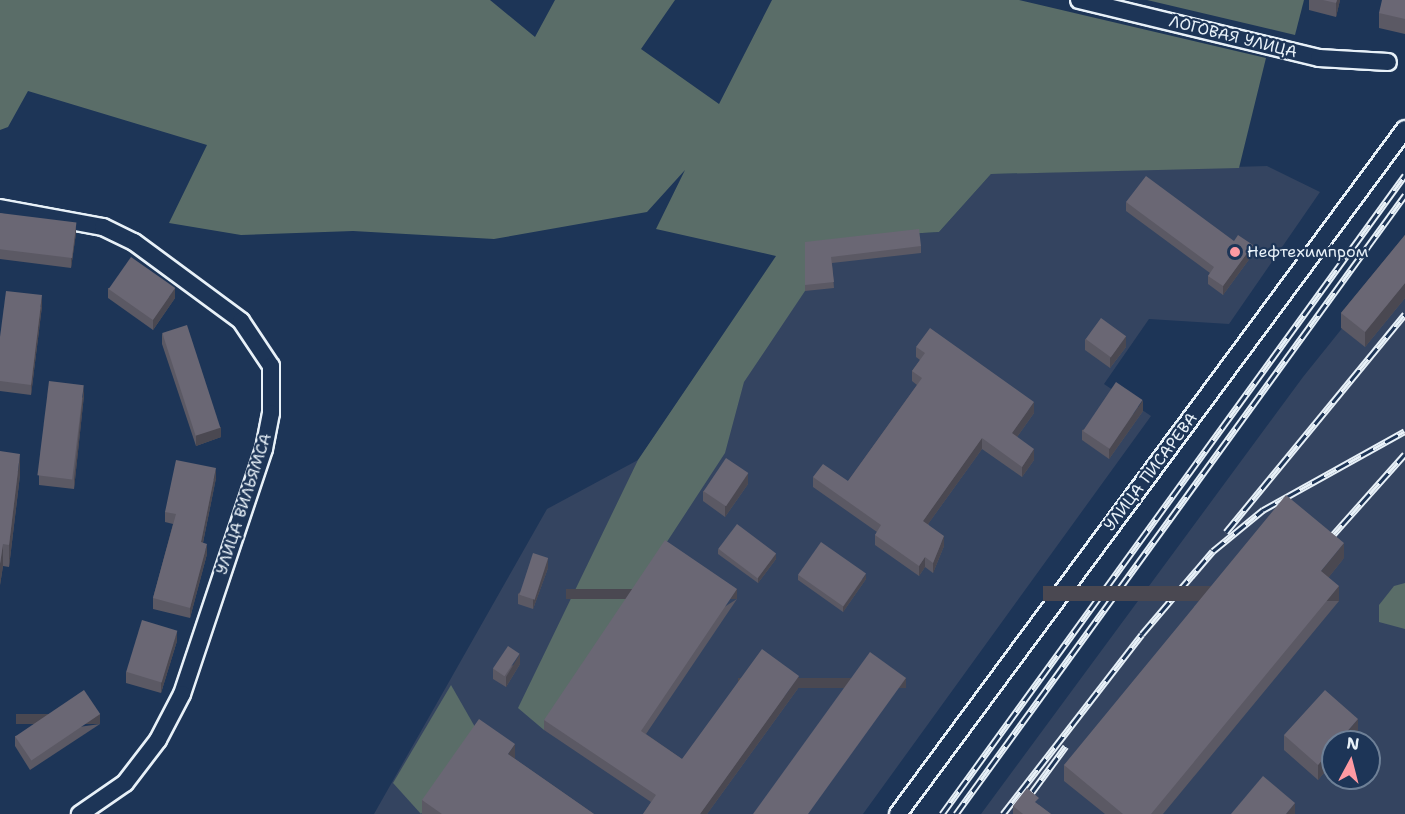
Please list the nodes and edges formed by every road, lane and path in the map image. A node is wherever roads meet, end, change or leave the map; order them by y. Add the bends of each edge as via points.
1 (1079, 0) edge
2 (1388, 62) dead end
3 (1404, 130) edge
4 (0, 208) edge
5 (80, 814) edge
6 (898, 814) edge

1 - 2 street, ЛОГОВАЯ УЛИЦА via 1319,58
3 - 6 street, УЛИЦА ПИСАРЕВА
4 - 5 street, УЛИЦА ВИЛЬЯМСА via 103,227 134,242 241,321 271,366 264,449 182,694 158,740 125,783

